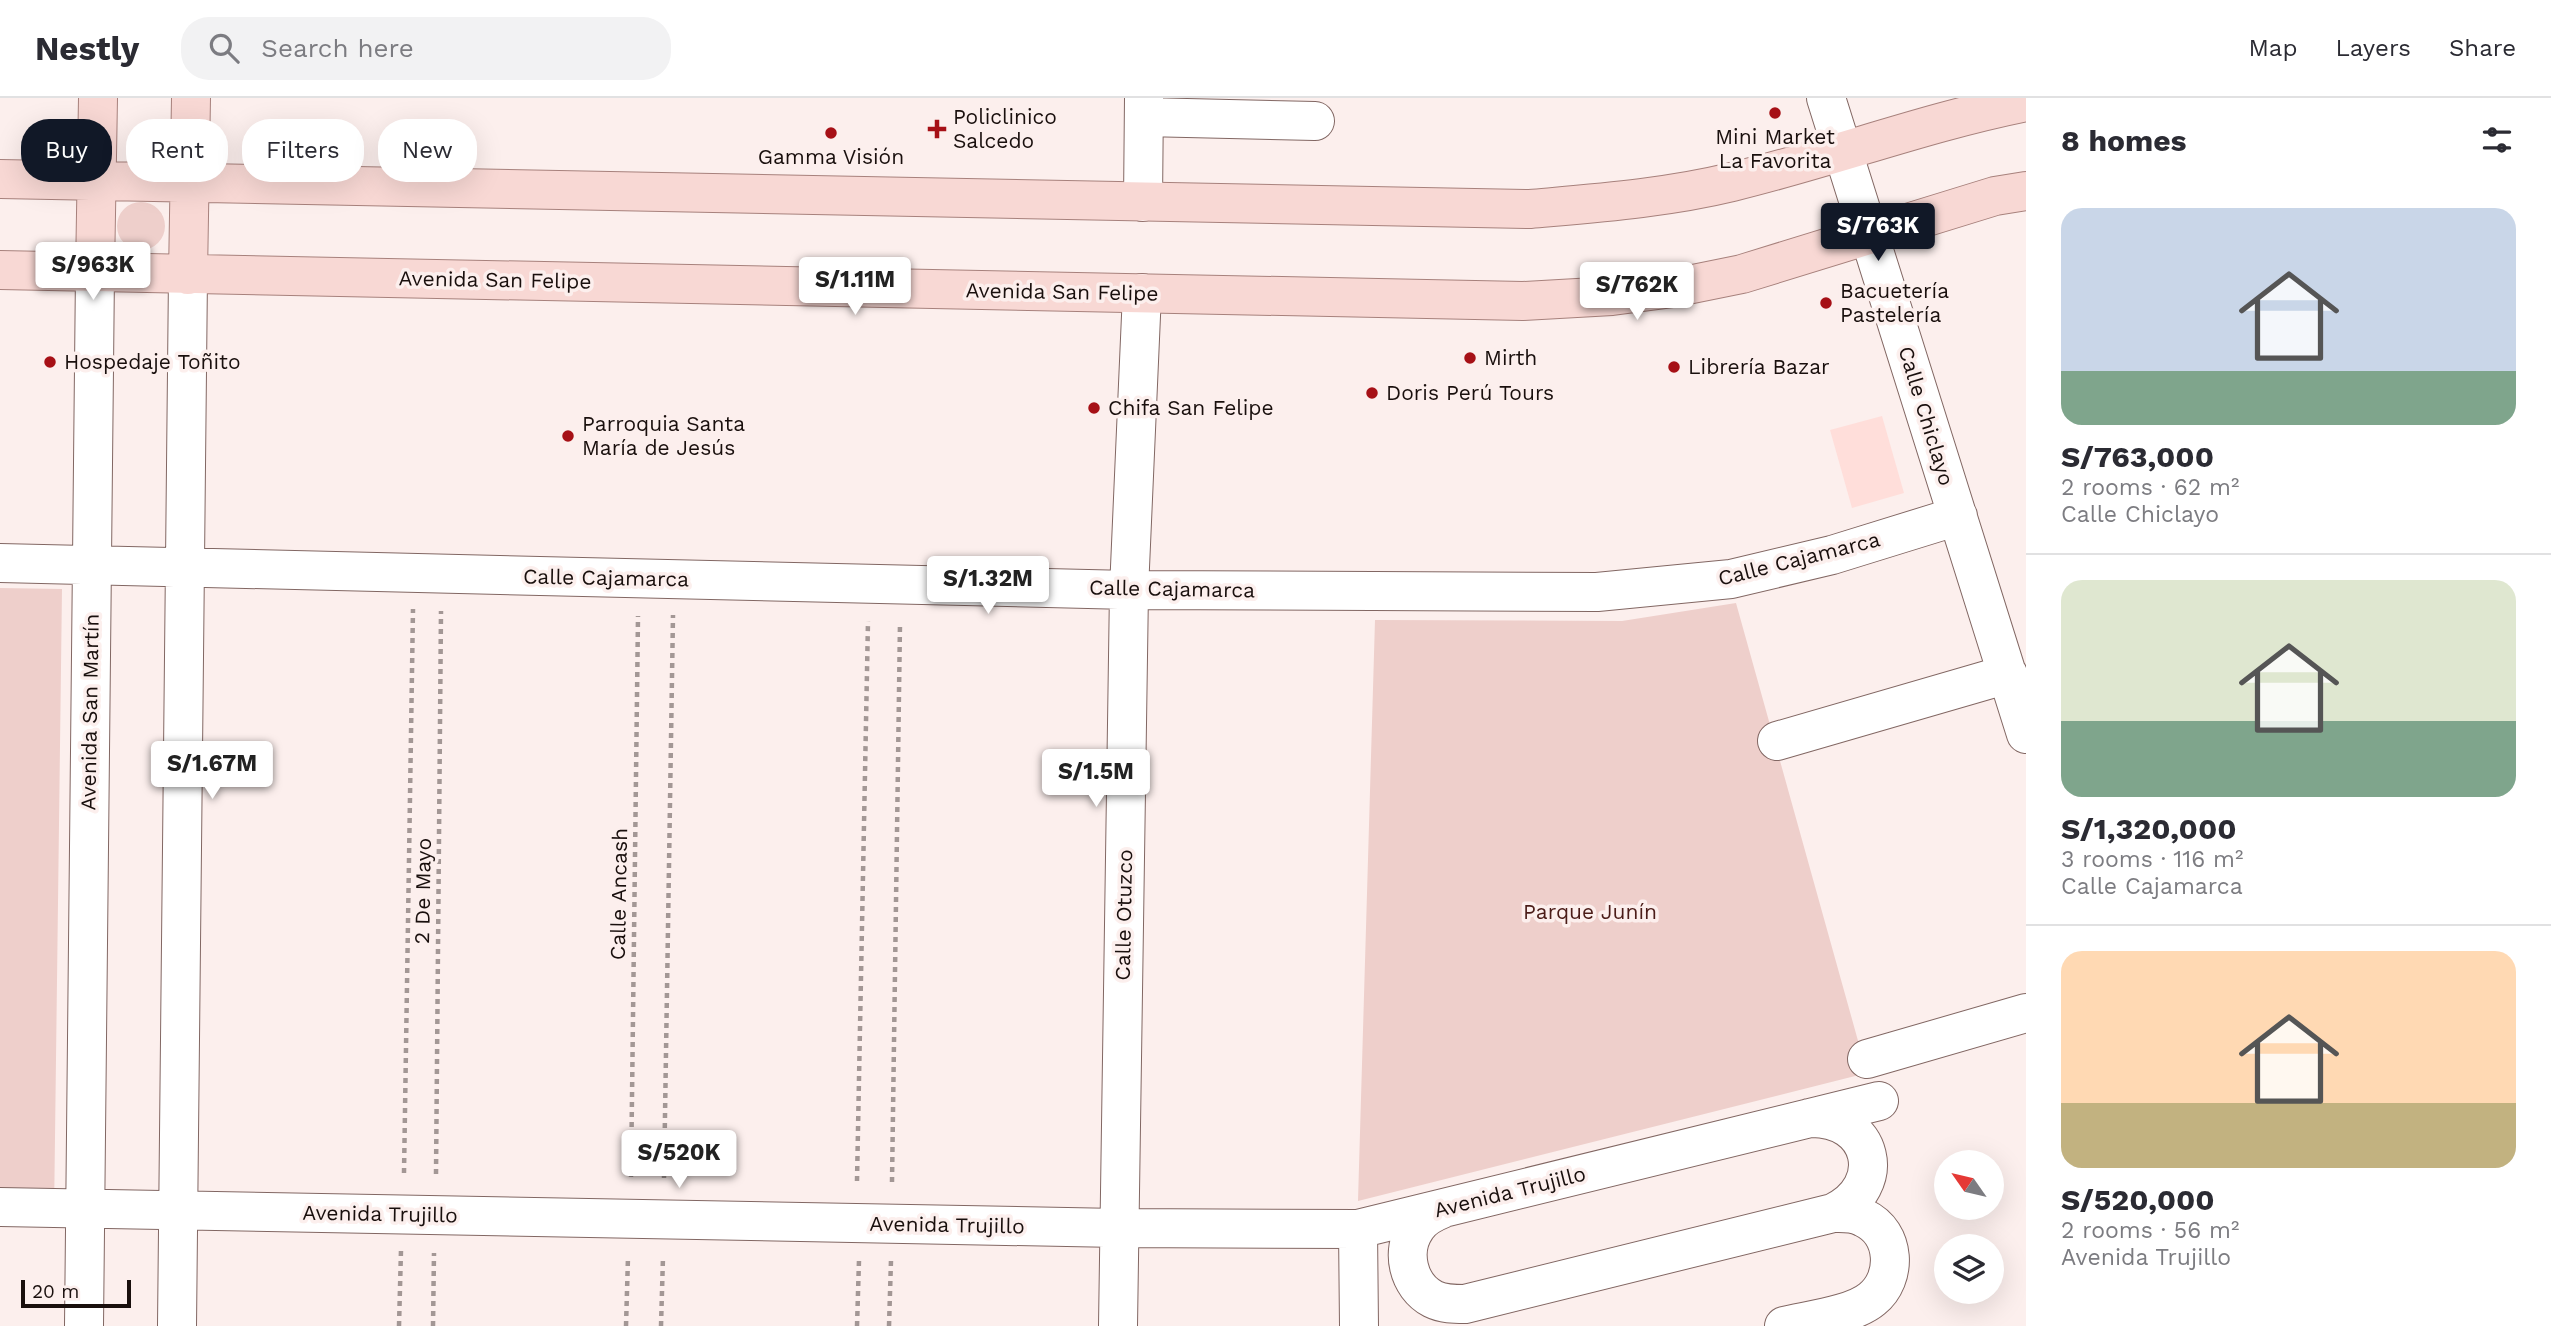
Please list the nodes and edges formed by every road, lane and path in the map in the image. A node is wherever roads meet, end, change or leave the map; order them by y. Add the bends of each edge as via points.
1 (98, 98) edge
2 (191, 98) edge
3 (1826, 98) edge
4 (2026, 102) edge
5 (1144, 108) edge
6 (98, 119) edge
7 (190, 119) edge
8 (1315, 121) dead end
9 (1842, 150) junction
10 (0, 179) edge
11 (21, 179) edge
12 (97, 182) edge
13 (189, 182) joint
14 (2026, 191) edge
15 (1143, 202) junction
16 (1869, 234) junction
17 (0, 270) edge
18 (95, 272) junction
19 (188, 275) junction
20 (1142, 293) junction
21 (1958, 516) junction
22 (0, 563) edge
23 (92, 565) junction
24 (185, 568) junction
25 (1129, 590) junction
26 (413, 608) dead end
27 (441, 608) dead end
28 (638, 612) dead end
29 (673, 613) dead end
30 (868, 616) dead end
31 (900, 617) dead end
32 (2008, 674) junction
33 (2026, 734) edge
34 (1777, 741) dead end
35 (2026, 1013) edge
36 (1867, 1059) dead end
37 (1879, 1101) dead end
38 (1809, 1118) junction
39 (404, 1173) dead end
40 (436, 1174) dead end
41 (631, 1177) dead end
42 (664, 1178) dead end
43 (857, 1181) dead end
44 (892, 1182) dead end
45 (0, 1207) edge
46 (85, 1209) junction
47 (1442, 1209) junction
48 (179, 1210) junction
49 (1833, 1213) junction
50 (1118, 1228) junction
51 (1358, 1229) junction
52 (401, 1242) dead end
53 (435, 1242) dead end
54 (628, 1246) dead end
55 (663, 1246) dead end
56 (859, 1250) dead end
57 (891, 1250) dead end
58 (1451, 1315) edge
59 (84, 1326) edge
60 (177, 1326) edge
61 (399, 1326) edge
62 (433, 1326) edge
63 (626, 1326) edge
64 (661, 1326) edge
65 (858, 1326) edge
66 (890, 1326) edge
67 (1118, 1326) edge
68 (1359, 1326) edge
69 (1784, 1326) edge

1 - 6 main road, Avenida San Martín
2 - 7 main road
3 - 9 street, Calle Chiclayo
4 - 9 main road via 1969,113
5 - 8 street
5 - 15 street
9 - 15 main road via 1731,182 1665,195 1530,209
9 - 16 street, Calle Chiclayo
10 - 11 main road
12 - 18 main road, Avenida San Martín
13 - 15 main road
13 - 19 main road
14 - 16 main road, Avenida San Felipe
16 - 20 main road, Avenida San Felipe via 1742,274 1612,296 1523,301
16 - 21 street, Calle Chiclayo
17 - 18 main road, Avenida San Felipe
18 - 19 main road, Avenida San Felipe
18 - 23 street, Avenida San Martín
19 - 20 main road, Avenida San Felipe
19 - 24 street
20 - 25 street, Calle Otuzco
21 - 25 street, Calle Cajamarca via 1832,555 1731,579 1597,592
21 - 32 street, Calle Chiclayo
22 - 23 street, Calle Cajamarca
23 - 24 street, Calle Cajamarca
23 - 46 street, Avenida San Martín
24 - 25 street, Calle Cajamarca
24 - 48 street
25 - 50 street, Calle Otuzco
26 - 39 path, 2 De Mayo
27 - 40 path, 2 De Mayo
28 - 41 path, Calle Ancash
29 - 42 path
30 - 43 path
31 - 44 path
32 - 33 street, Calle Chiclayo
32 - 34 street
35 - 36 street
37 - 38 street, Avenida Trujillo
38 - 47 street, Avenida Trujillo
38 - 49 street via 1842,1123 1864,1146 1866,1179 1848,1206
45 - 46 street, Avenida Trujillo
46 - 48 street, Avenida Trujillo
46 - 59 street, Avenida San Martín
47 - 51 street, Avenida Trujillo
47 - 58 street via 1422,1222 1409,1242 1407,1259 1420,1289 1449,1304
48 - 50 street, Avenida Trujillo
48 - 60 street
49 - 58 street
49 - 69 street via 1857,1215 1878,1228 1889,1250 1889,1274 1871,1301
50 - 51 street, Avenida Trujillo
50 - 67 street, Calle Otuzco
51 - 68 street
52 - 61 path
53 - 62 path
54 - 63 path
55 - 64 path
56 - 65 path
57 - 66 path

